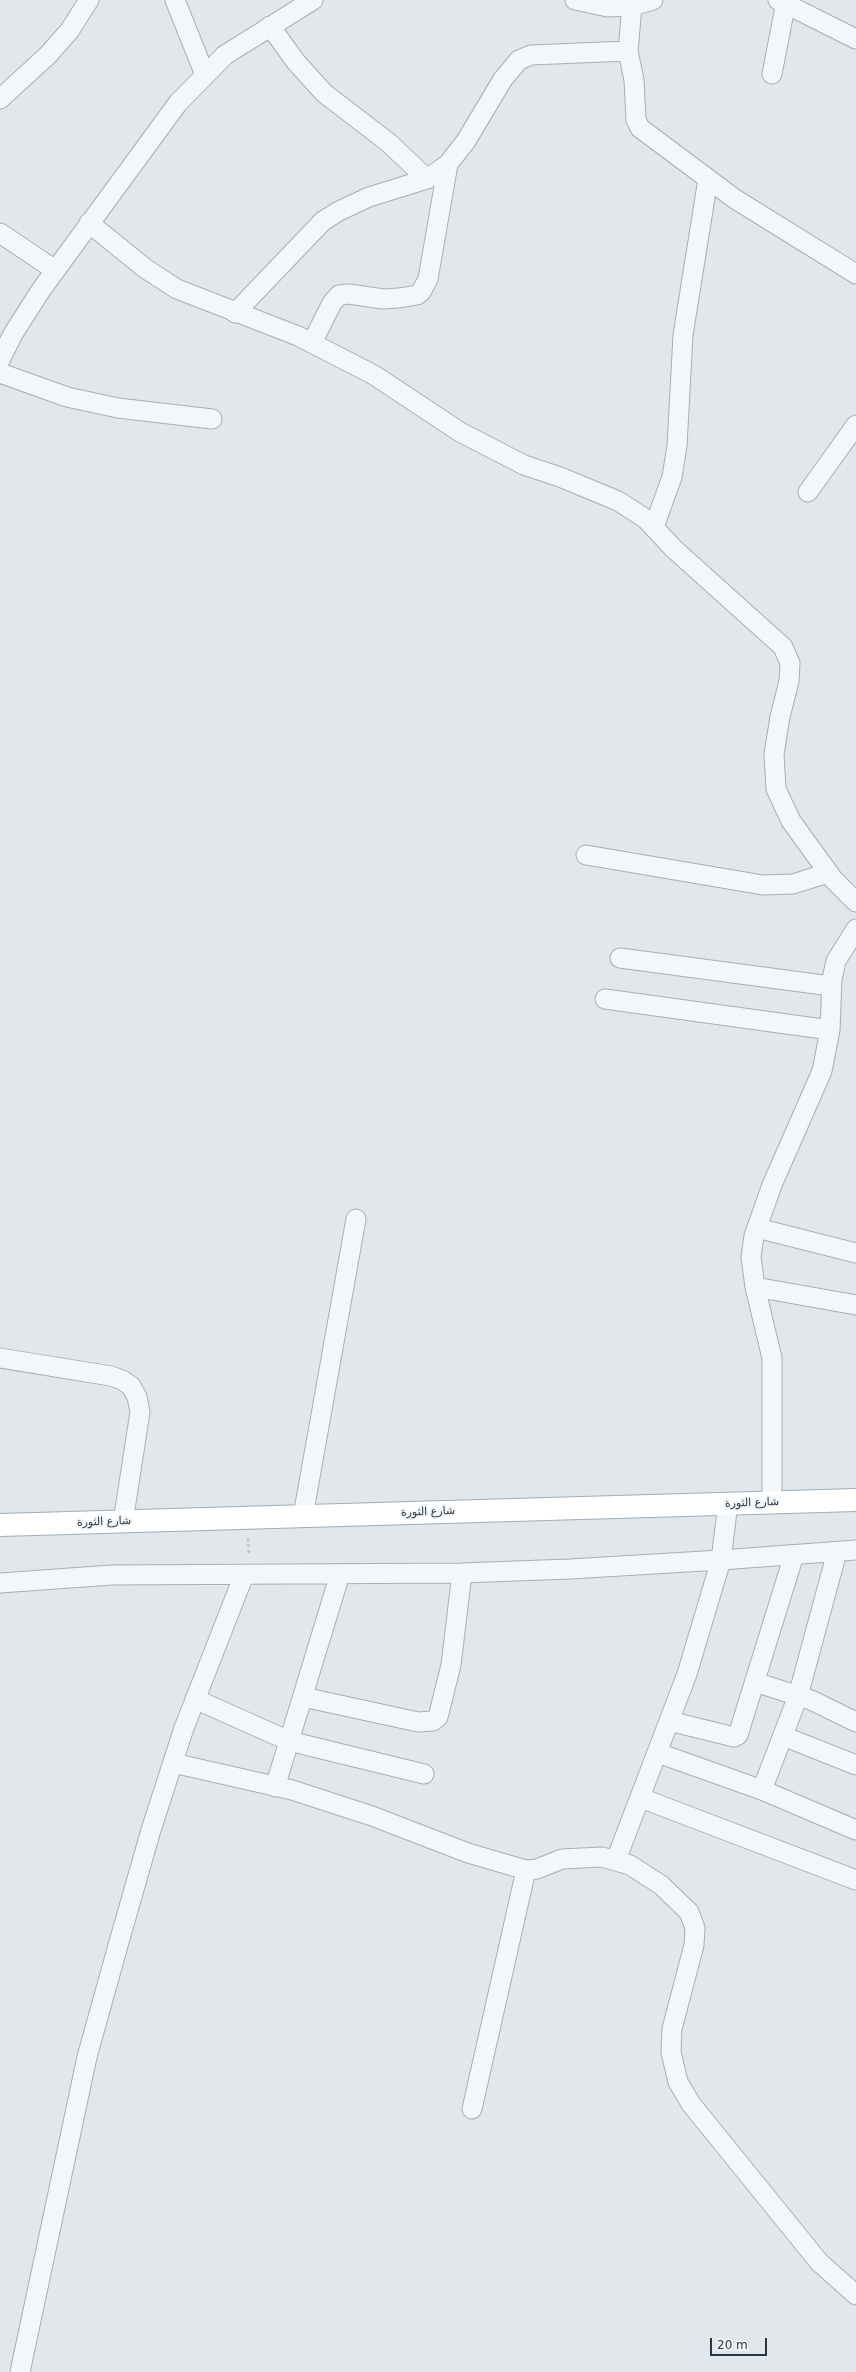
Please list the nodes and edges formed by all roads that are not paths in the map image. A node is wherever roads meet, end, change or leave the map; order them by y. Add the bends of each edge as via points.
1 (89, 0) edge
2 (175, 0) edge
3 (313, 0) edge
4 (575, 0) edge
5 (653, 0) edge
6 (782, 1) edge
7 (632, 6) junction
8 (270, 26) junction
9 (856, 39) edge
10 (628, 51) junction
11 (772, 74) dead end
12 (205, 75) junction
13 (0, 99) edge
14 (448, 164) junction
15 (428, 179) junction
16 (708, 179) junction
17 (89, 223) junction
18 (1, 236) edge
19 (55, 270) junction
20 (856, 274) edge
21 (235, 313) junction
22 (312, 343) junction
23 (0, 360) edge
24 (0, 373) edge
25 (212, 419) dead end
26 (856, 425) edge
27 (808, 492) dead end
28 (654, 527) junction
29 (586, 855) dead end
30 (828, 873) junction
31 (856, 902) edge
32 (856, 929) edge
33 (620, 958) dead end
34 (831, 986) junction
35 (605, 999) dead end
36 (830, 1030) junction
37 (356, 1219) dead end
38 (757, 1228) junction
39 (856, 1253) edge
40 (755, 1287) junction
41 (856, 1305) edge
42 (0, 1358) edge
43 (856, 1500) edge
44 (772, 1502) junction
45 (728, 1504) junction
46 (303, 1516) junction
47 (122, 1522) junction
48 (0, 1525) edge
49 (856, 1550) edge
50 (837, 1552) junction
51 (794, 1555) junction
52 (721, 1560) junction
53 (462, 1573) junction
54 (340, 1574) junction
55 (247, 1575) junction
56 (0, 1583) edge
57 (755, 1682) junction
58 (798, 1696) junction
59 (302, 1697) junction
60 (196, 1699) junction
61 (669, 1721) junction
62 (856, 1722) edge
63 (783, 1736) junction
64 (289, 1741) junction
65 (658, 1753) junction
66 (173, 1763) junction
67 (856, 1765) edge
68 (424, 1774) dead end
69 (275, 1787) junction
70 (762, 1790) junction
71 (641, 1798) junction
72 (856, 1830) edge
73 (616, 1860) junction
74 (526, 1870) junction
75 (856, 1880) edge
76 (472, 2109) dead end
77 (856, 2295) edge
78 (20, 2372) edge

1 - 13 street via 70,30 48,55
2 - 12 street
3 - 8 street
4 - 7 street via 608,7
5 - 7 street
6 - 9 street
6 - 11 street
7 - 10 street
8 - 12 street via 225,55
8 - 15 street via 296,62 324,92 389,143
10 - 14 street via 531,56 519,60 506,74 466,141
10 - 16 street via 634,80 636,120 640,128
12 - 17 street via 178,103
14 - 15 street
14 - 22 street via 428,279 421,292 417,295 383,299 339,295 332,303
15 - 21 street via 369,197 339,210 323,221
16 - 20 street via 735,199
16 - 28 street via 683,335 678,446 672,477
17 - 19 street
17 - 21 street via 146,269 177,289
18 - 19 street
19 - 23 street via 13,334
21 - 22 street
22 - 28 street via 374,375 460,432 524,465 560,476 618,501
24 - 25 street via 67,397 118,408
26 - 27 street
28 - 30 street via 679,554 783,647 790,663 774,754 776,789 791,821
29 - 30 street via 763,885 793,884
30 - 31 street
32 - 34 street via 836,961
33 - 34 street
34 - 36 street
35 - 36 street
36 - 38 street via 822,1071 772,1185
37 - 46 street
38 - 39 street
38 - 40 street via 751,1257
40 - 41 street
40 - 44 street via 772,1358
42 - 47 street via 111,1376 130,1386 137,1397 140,1412
43 - 44 main road, شارع الثورة
44 - 45 main road, شارع الثورة
45 - 46 main road, شارع الثورة
45 - 52 street
46 - 47 main road, شارع الثورة
47 - 48 main road, شارع الثورة
49 - 50 street
50 - 51 street
50 - 58 street
51 - 52 street
51 - 57 street
52 - 53 street
52 - 61 street via 687,1674
53 - 54 street
53 - 59 street via 451,1665 438,1718 418,1722
54 - 55 street
54 - 59 street
55 - 56 street via 112,1576
55 - 60 street
57 - 58 street
57 - 61 street via 737,1737
58 - 62 street
58 - 63 street
59 - 64 street
60 - 64 street
60 - 66 street
61 - 65 street
63 - 67 street
63 - 70 street
64 - 68 street
64 - 69 street
65 - 70 street
65 - 71 street
66 - 69 street
66 - 78 street via 151,1830 87,2057
69 - 74 street via 372,1816 468,1853
70 - 72 street
71 - 73 street
71 - 75 street
73 - 74 street via 602,1857 562,1859 537,1869
73 - 77 street via 646,1873 661,1885 689,1912 695,1928 694,1945 672,2029 670,2052 681,2087 691,2104 819,2262
74 - 76 street

